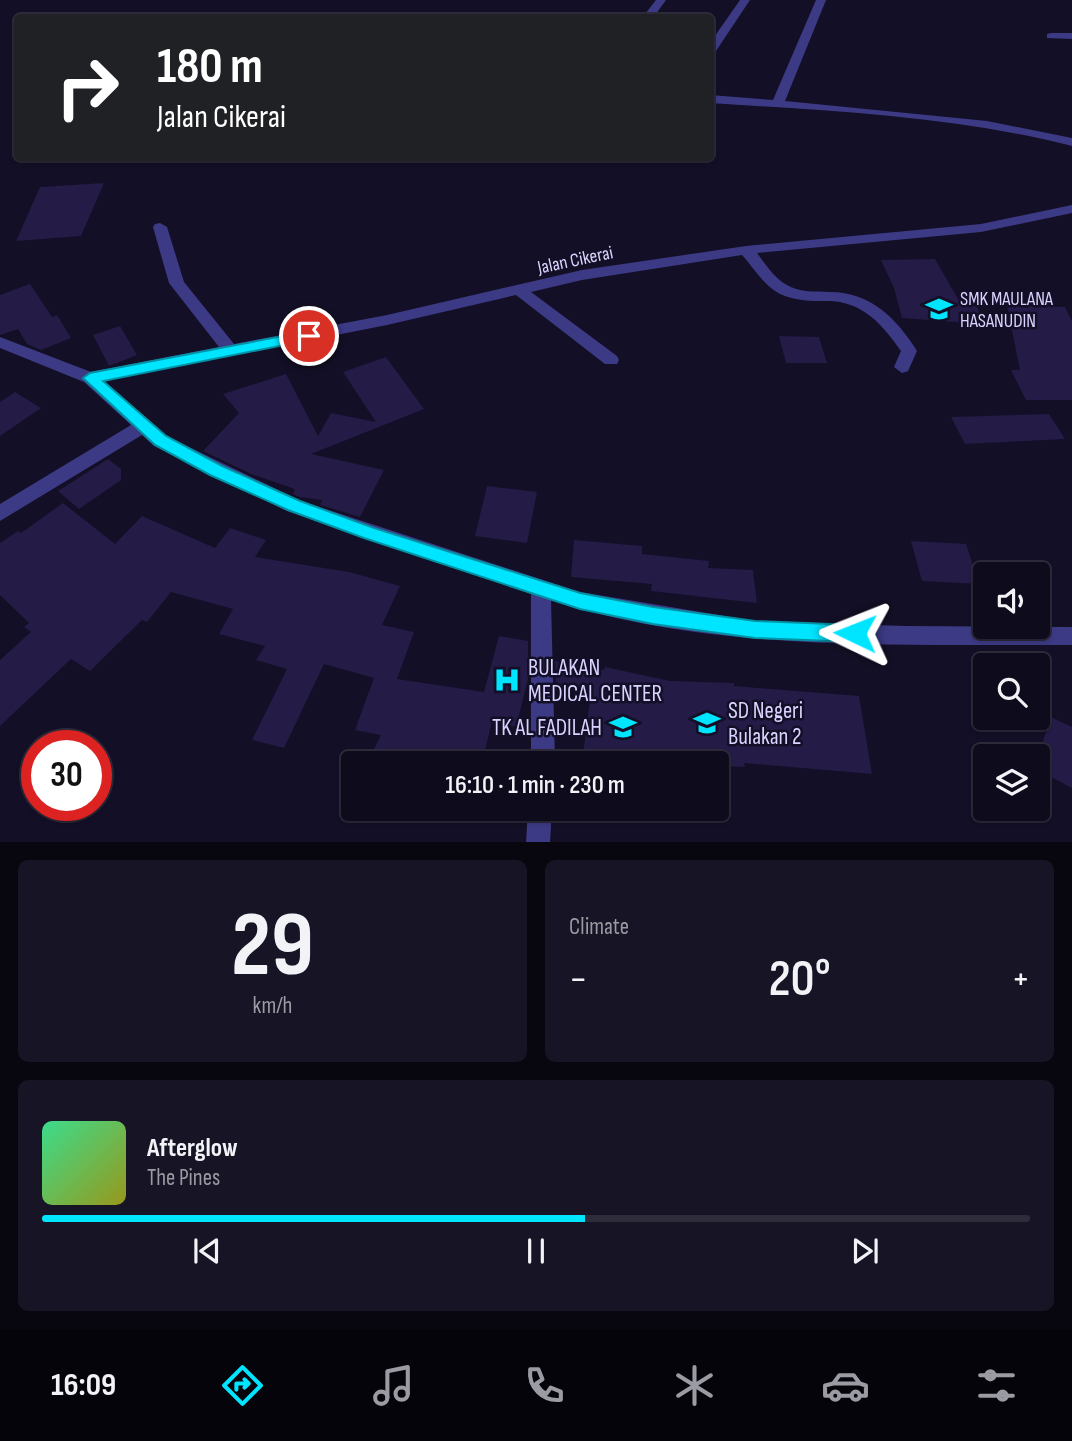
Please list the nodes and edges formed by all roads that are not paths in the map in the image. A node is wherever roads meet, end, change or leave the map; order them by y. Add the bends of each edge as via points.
1 (662, 0) edge
2 (745, 0) edge
3 (821, 0) edge
4 (650, 14) edge
5 (1051, 36) dead end
6 (1072, 36) edge
7 (714, 46) edge
8 (714, 99) edge
9 (779, 103) junction
10 (1072, 142) edge
11 (1072, 209) edge
12 (160, 227) dead end
13 (746, 250) junction
14 (520, 291) junction
15 (0, 342) edge
16 (231, 352) junction
17 (611, 360) dead end
18 (902, 367) dead end
19 (90, 378) junction
20 (142, 427) junction
21 (0, 513) edge
22 (541, 590) junction
23 (1072, 636) edge
24 (543, 751) edge
25 (539, 821) edge
26 (538, 842) edge

1 - 4 street
2 - 7 street
3 - 9 street
5 - 6 street
8 - 9 street
9 - 10 street via 1021,128
11 - 13 street, Jalan Cikerai via 981,228
12 - 16 street via 177,283
13 - 14 street, Jalan Cikerai via 582,275
13 - 18 street via 775,285 787,292 845,297 879,315 909,351
14 - 16 street, Jalan Cikerai
14 - 17 street
15 - 19 street
16 - 19 street, Jalan Cikerai
19 - 20 street
20 - 21 street
20 - 22 street via 160,441 294,506
22 - 23 street via 653,615 755,630
22 - 24 street
25 - 26 street

